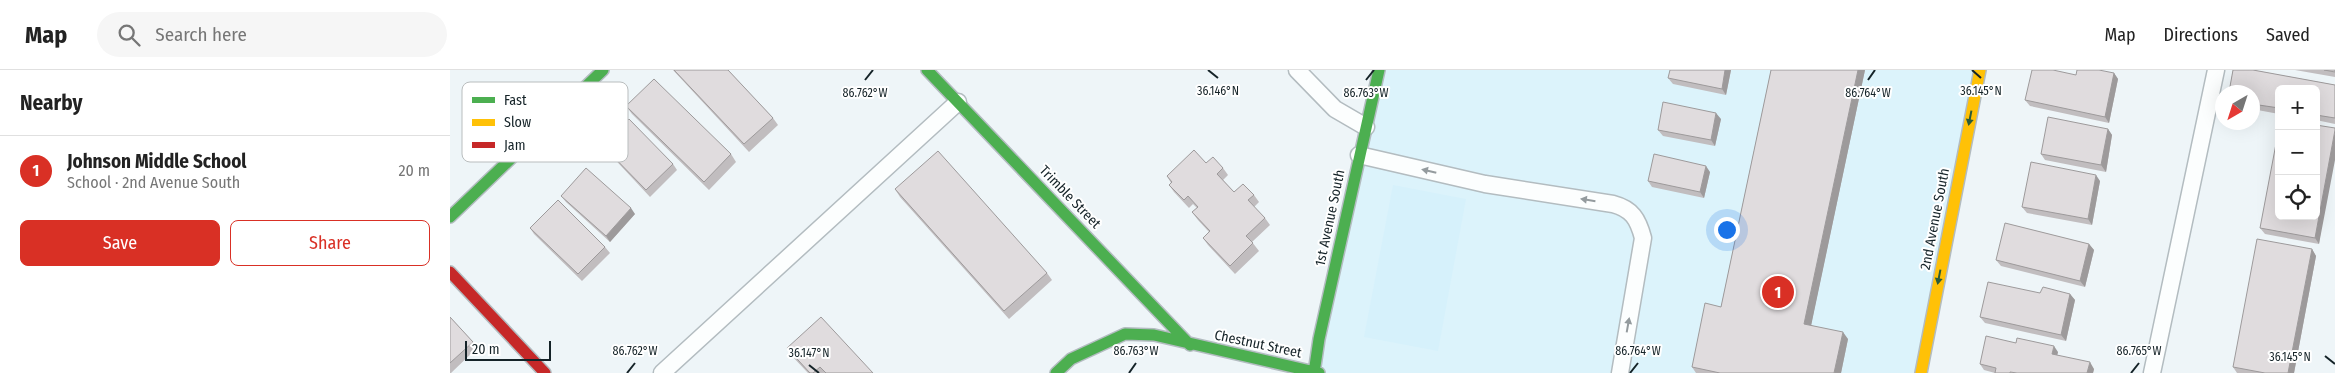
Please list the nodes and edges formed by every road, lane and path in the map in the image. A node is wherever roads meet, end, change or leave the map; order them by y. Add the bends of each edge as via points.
1 (603, 70) edge
2 (928, 70) edge
3 (1297, 70) edge
4 (1378, 70) edge
5 (1980, 70) edge
6 (2216, 70) edge
7 (591, 82) edge
8 (958, 102) junction
9 (1366, 127) junction
10 (1359, 156) junction
11 (507, 162) edge
12 (450, 217) edge
13 (450, 272) edge
14 (1190, 345) junction
15 (546, 373) edge
16 (662, 373) edge
17 (1056, 373) edge
18 (1316, 373) edge
19 (1620, 373) edge
20 (1920, 373) edge
21 (2152, 373) edge

1 - 7 street
2 - 8 street, Trimble Street
3 - 9 lane via 1335,109
4 - 9 street, 1st Avenue South
5 -> 20 street, 2nd Avenue South
6 - 21 lane
8 - 14 street, Trimble Street
8 - 16 lane
9 - 10 street, 1st Avenue South
10 - 18 street, 1st Avenue South via 1319,339
19 -> 10 lane via 1643,238 1634,214 1614,204 1485,184
11 - 12 street
13 - 15 street
14 - 17 street, Chestnut Street via 1154,335 1125,334 1071,359
14 - 18 street, Chestnut Street

